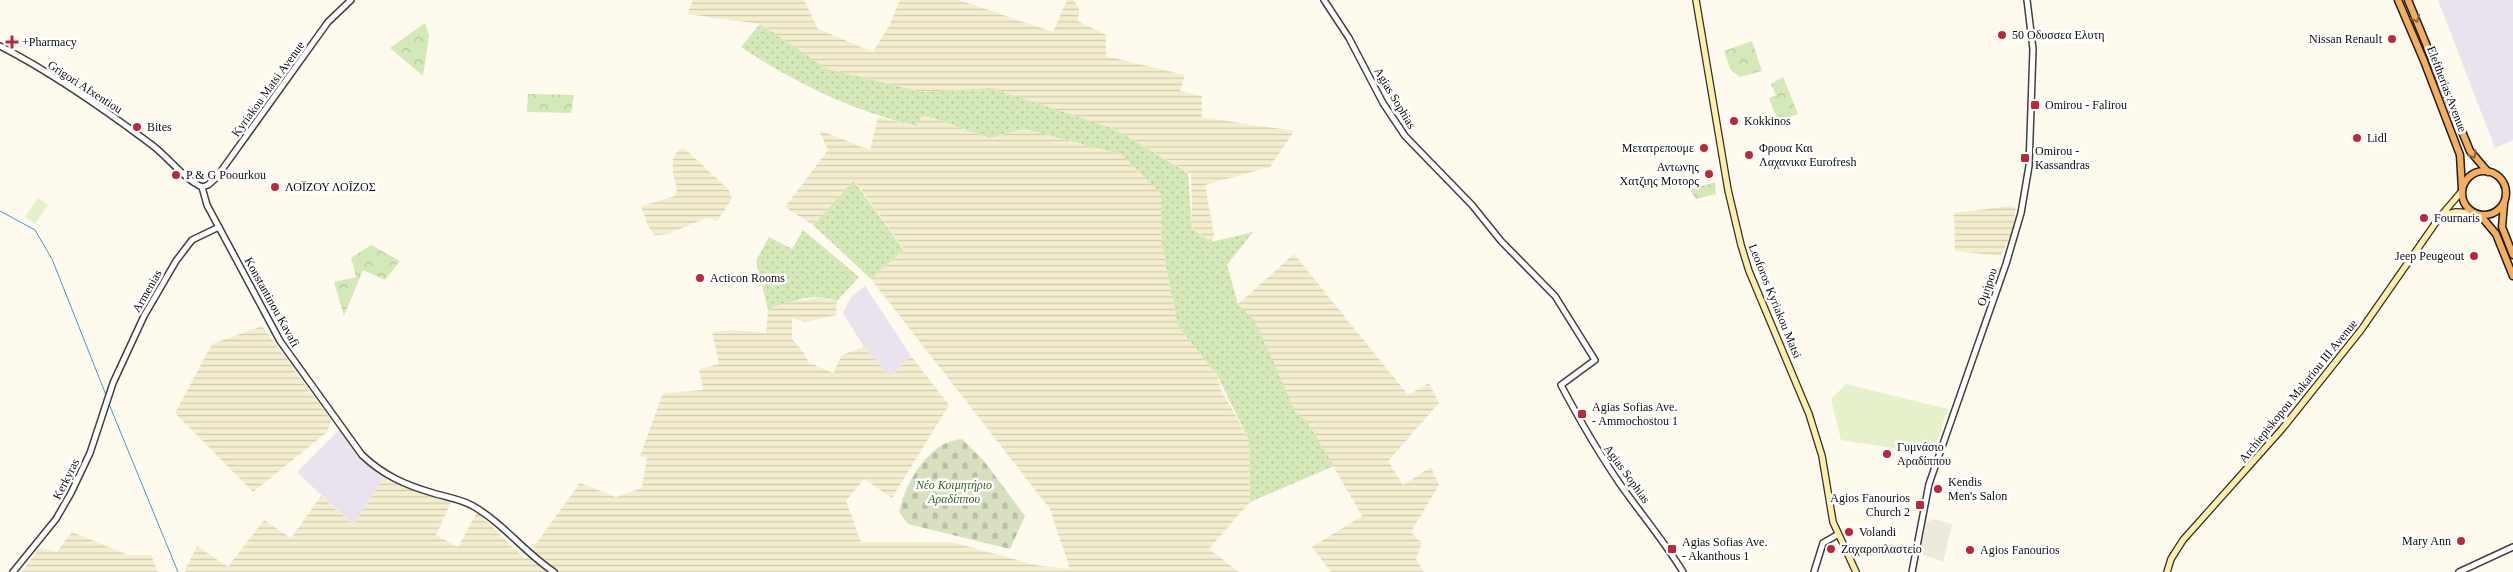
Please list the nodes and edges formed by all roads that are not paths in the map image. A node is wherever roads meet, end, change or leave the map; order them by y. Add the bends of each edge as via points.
1 (351, 0) edge
2 (1324, 0) edge
3 (1696, 0) edge
4 (2027, 0) edge
5 (2398, 0) edge
6 (2408, 0) edge
7 (0, 46) edge
8 (2488, 172) junction
9 (202, 187) junction
10 (2462, 190) junction
11 (2505, 201) junction
12 (2478, 214) junction
13 (2439, 218) junction
14 (219, 227) junction
15 (2513, 254) edge
16 (2513, 276) edge
17 (113, 383) joint
18 (1837, 535) junction
19 (2513, 547) edge
20 (14, 572) edge
21 (554, 572) edge
22 (1683, 572) edge
23 (1814, 572) edge
24 (1856, 572) edge
25 (1912, 572) edge
26 (2167, 572) edge
27 (2459, 572) edge

1 - 9 street, Kyriakou Matsi Avenue via 327,24 213,182
2 - 22 street, Agias Sophias via 1397,124 1414,146 1472,204 1500,241 1555,296 1596,360 1561,385 1594,446 1666,543
3 - 18 main road, Leoforos Kyriakou Matsi via 1734,219 1749,271 1816,433 1830,515
4 - 25 street, Ομήρου via 2033,49 2029,166 2021,213 1930,484
5 - 10 highway, Eleftherias Avenue via 2460,155
6 -> 8 highway, Eleftherias Avenue via 2470,151
7 - 9 street, Grigori Afxentiou via 106,112 159,150 192,182
8 - 10 highway via 2472,175
8 - 11 highway via 2502,181 2506,189
9 - 14 street, Konstantinou Kavafi
10 - 12 highway via 2465,204
10 - 13 main road, Archiepiskopou Makariou III Avenue
11 - 12 highway via 2494,213
11 - 15 highway via 2502,227
12 - 13 main road via 2456,212
12 - 16 highway via 2494,231
13 - 26 main road, Archiepiskopou Makariou III Avenue via 2361,330 2272,440 2183,540
14 - 17 street, Armenias via 198,236 184,250 144,316
14 - 21 street, Konstantinou Kavafi via 280,342 362,455 377,469 410,486 471,505
17 - 20 street, Kerkyras via 90,453 64,506
18 - 23 street via 1823,543
18 - 24 main road, Leoforos Kyriakou Matsi
19 - 27 street

